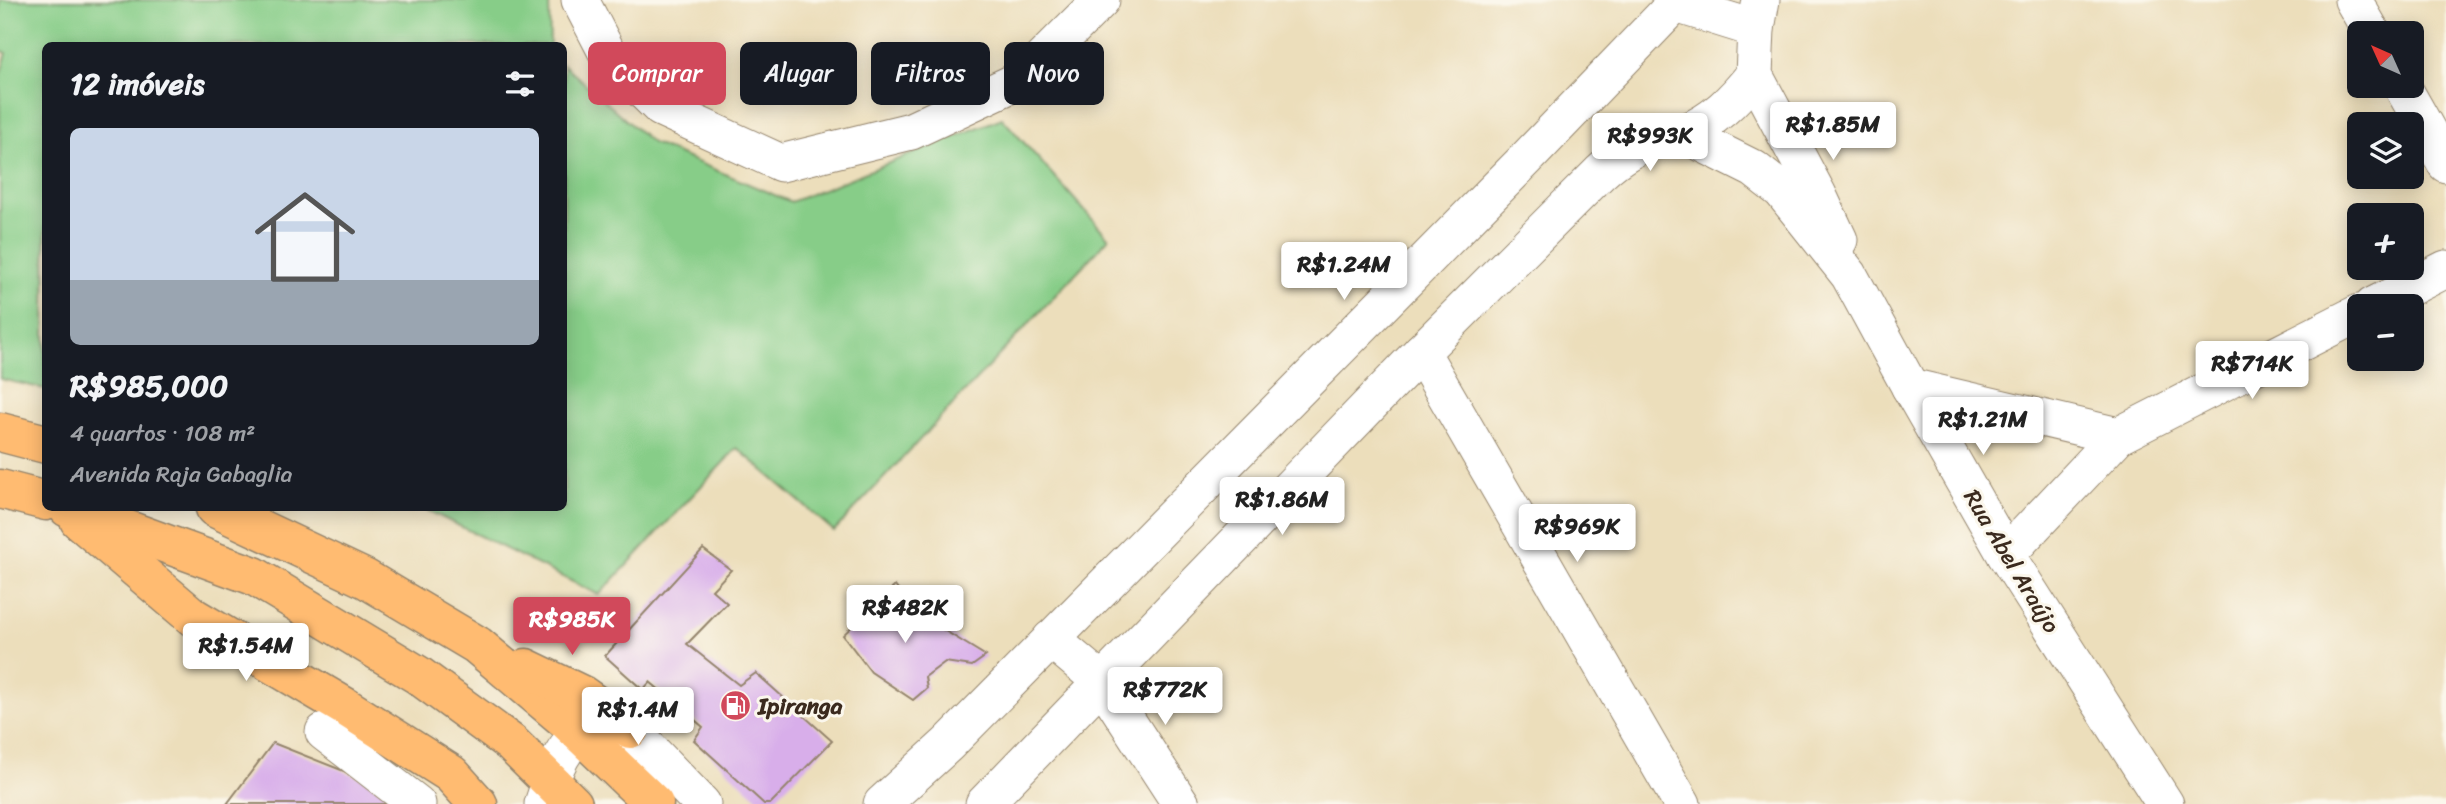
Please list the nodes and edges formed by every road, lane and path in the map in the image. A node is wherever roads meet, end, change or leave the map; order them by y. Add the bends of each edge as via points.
1 (580, 0) edge
2 (1101, 0) edge
3 (2353, 0) edge
4 (1677, 2) edge
5 (1759, 15) edge
6 (2365, 21) edge
7 (1754, 75) junction
8 (2409, 98) edge
9 (1682, 133) junction
10 (2446, 164) edge
11 (2446, 269) edge
12 (1849, 275) junction
13 (2397, 294) edge
14 (2347, 319) edge
15 (1421, 352) junction
16 (1910, 387) junction
17 (0, 432) edge
18 (2118, 436) junction
19 (42, 443) edge
20 (0, 489) edge
21 (42, 500) edge
22 (69, 511) edge
23 (74, 511) edge
24 (221, 511) edge
25 (2007, 555) junction
26 (1051, 639) junction
27 (477, 645) junction
28 (1101, 681) junction
29 (327, 725) junction
30 (630, 729) junction
31 (581, 734) junction
32 (555, 796) edge
33 (417, 804) edge
34 (478, 804) edge
35 (654, 804) edge
36 (702, 804) edge
37 (882, 804) edge
38 (984, 804) edge
39 (1181, 804) edge
40 (1682, 804) edge
41 (2165, 804) edge

1 - 2 street via 610,58 661,108 781,163 911,131 1022,79
3 - 6 street
4 - 5 street
4 - 26 street
5 - 7 street
7 - 9 street via 1721,111
7 - 12 street, Rua Abel Araújo via 1838,235
8 - 10 street
9 - 12 street, Rua Abel Araújo via 1754,169 1782,191
9 - 15 street via 1663,136 1615,160
11 - 13 street
12 - 16 street, Rua Abel Araújo
14 - 18 street
15 - 28 street
15 - 40 street
16 - 18 street
16 - 25 street, Rua Abel Araújo
17 - 19 main road
18 - 25 street
20 - 21 main road
22 - 29 main road
23 - 32 main road via 254,576 418,675 511,743
24 - 27 main road via 366,579
25 - 41 street, Rua Abel Araújo
26 - 28 street
26 - 37 street
27 - 30 main road via 582,695
27 - 31 main road
28 - 38 street
28 - 39 street
29 - 33 street
29 - 34 main road via 451,774
30 - 31 street
30 - 36 street
31 - 32 street via 566,747
31 - 35 main road

